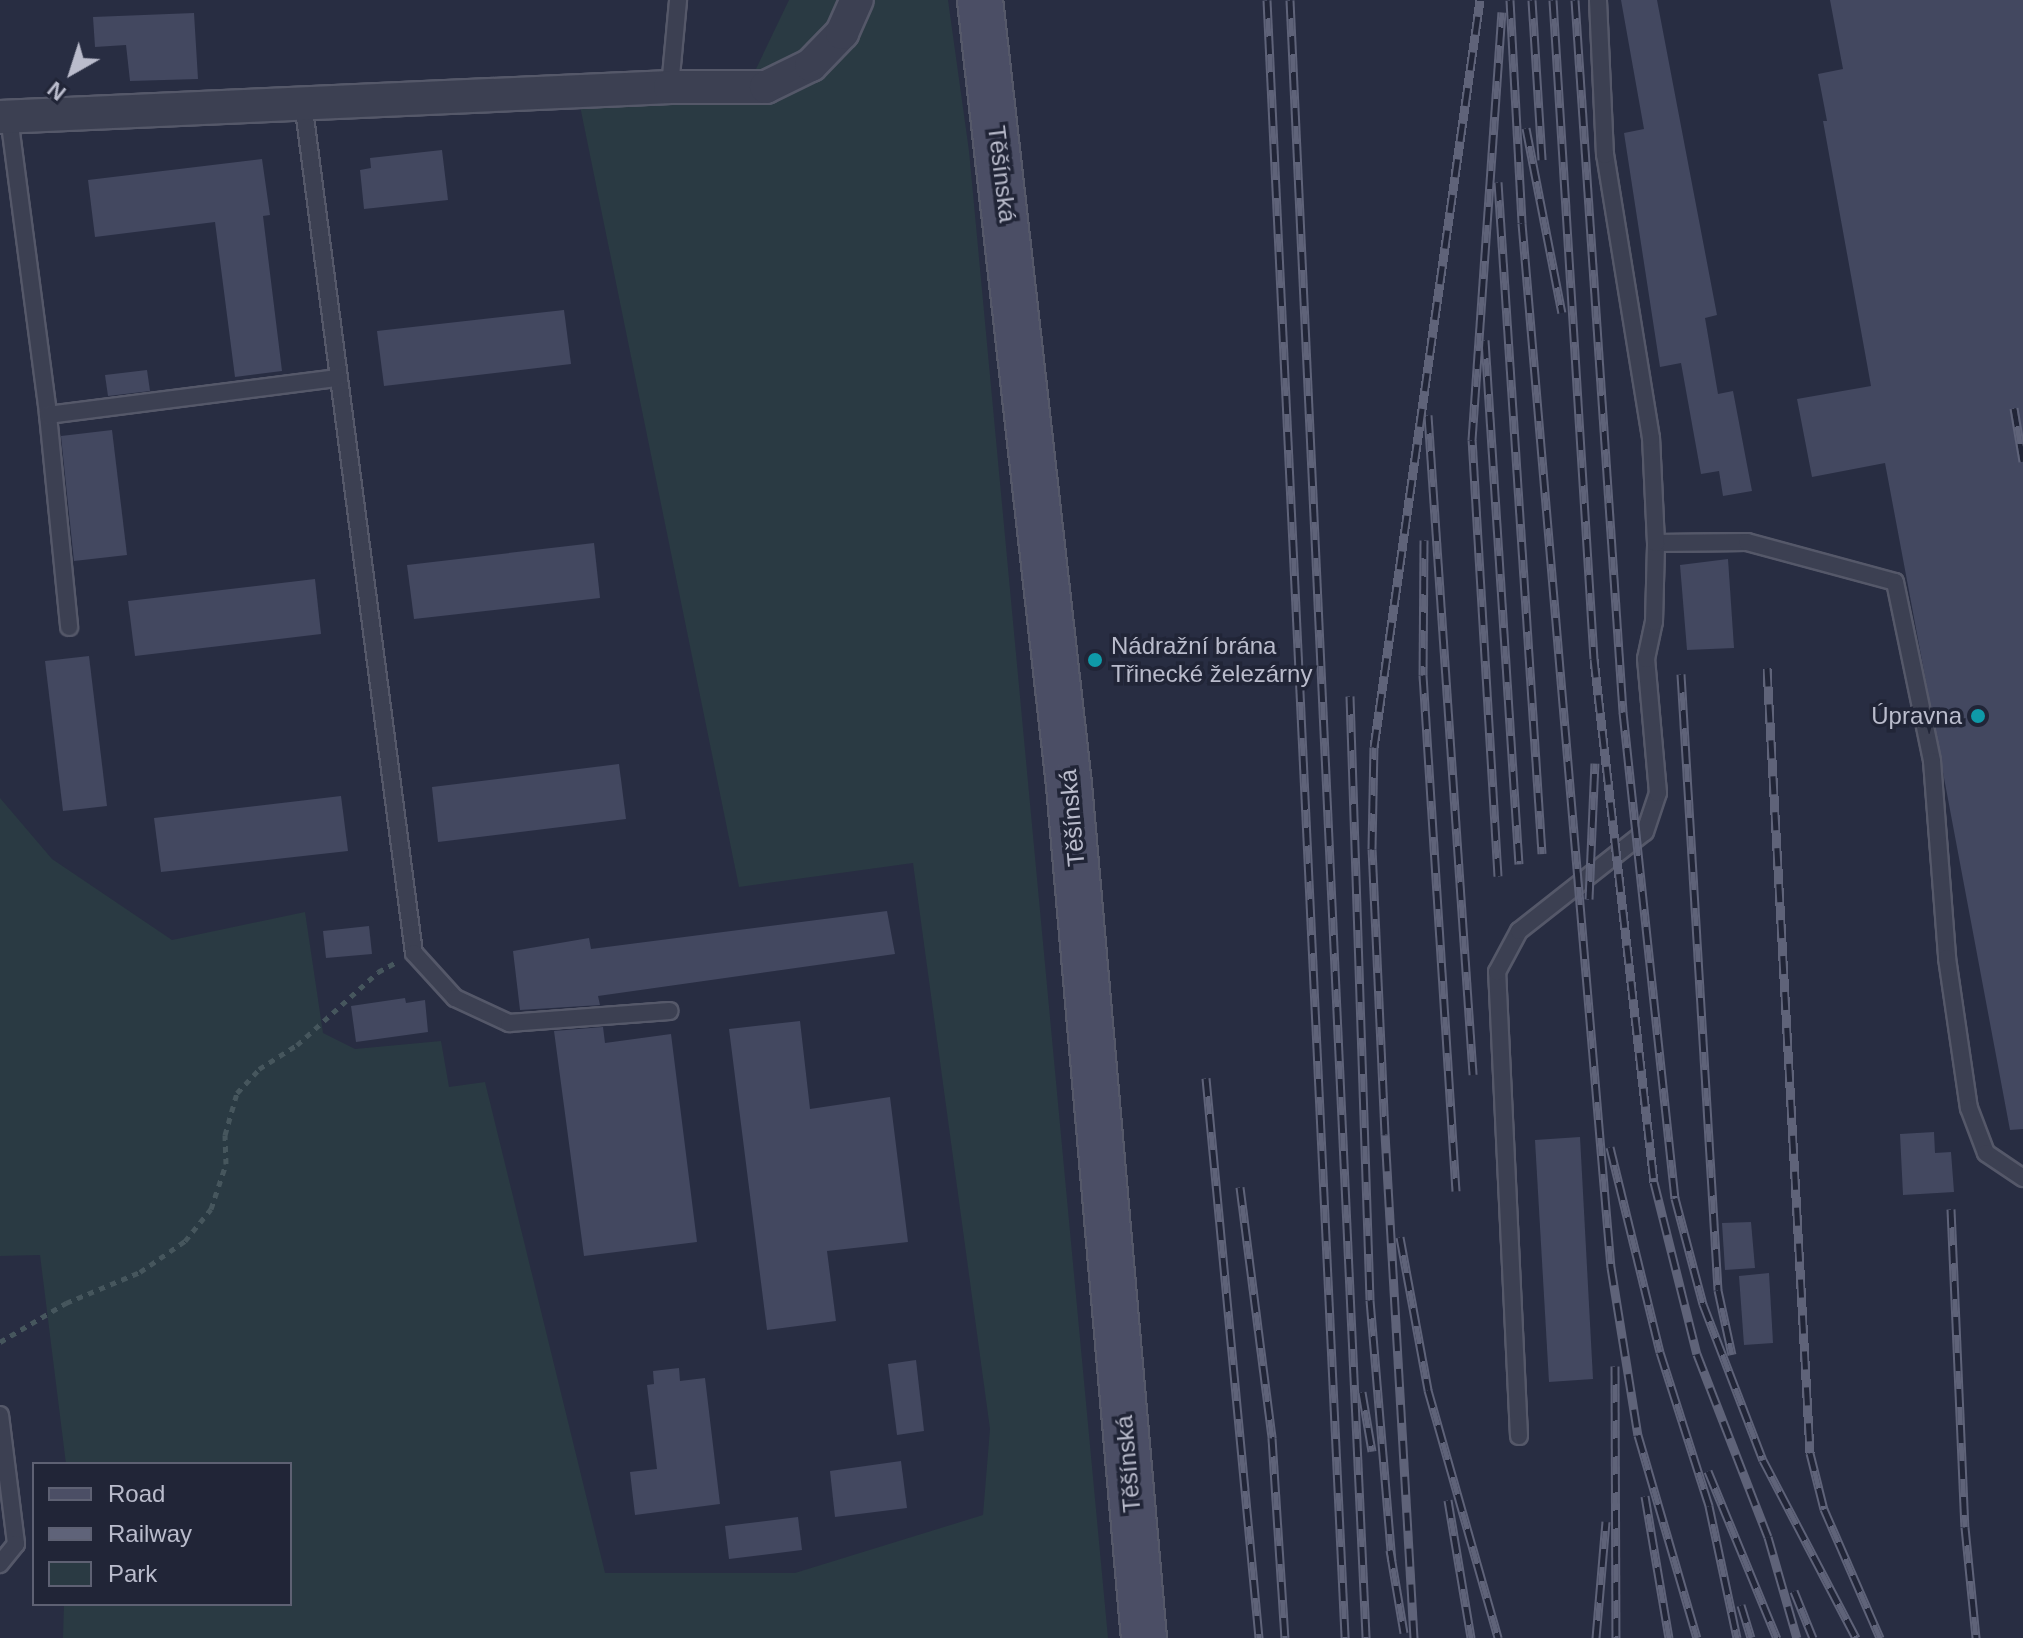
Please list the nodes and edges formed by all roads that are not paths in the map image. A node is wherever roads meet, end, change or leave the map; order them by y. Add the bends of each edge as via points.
1 (678, 0) edge
2 (857, 0) edge
3 (980, 0) edge
4 (1598, 0) edge
5 (670, 87) junction
6 (303, 102) junction
7 (4, 117) edge
8 (338, 378) junction
9 (48, 415) junction
10 (1656, 543) junction
11 (69, 627) dead end
12 (670, 1011) dead end
13 (2023, 1178) edge
14 (0, 1415) edge
15 (1519, 1436) dead end
16 (0, 1564) edge
17 (1144, 1638) edge

1 - 5 lane
2 - 5 street via 842,33 811,65 766,87
3 - 17 main road, Těšínská via 1069,785
4 - 10 lane via 1605,155 1651,438
5 - 6 street
6 - 7 street
6 - 8 lane
7 - 9 lane
8 - 9 lane
8 - 12 lane via 414,953 455,998 509,1023
9 - 11 lane
10 - 13 lane via 1747,542 1895,582 1932,761 1947,958 1969,1108 1986,1153
10 - 15 lane via 1654,622 1646,659 1658,793 1652,823 1519,931 1497,972
14 - 16 lane via 16,1544

